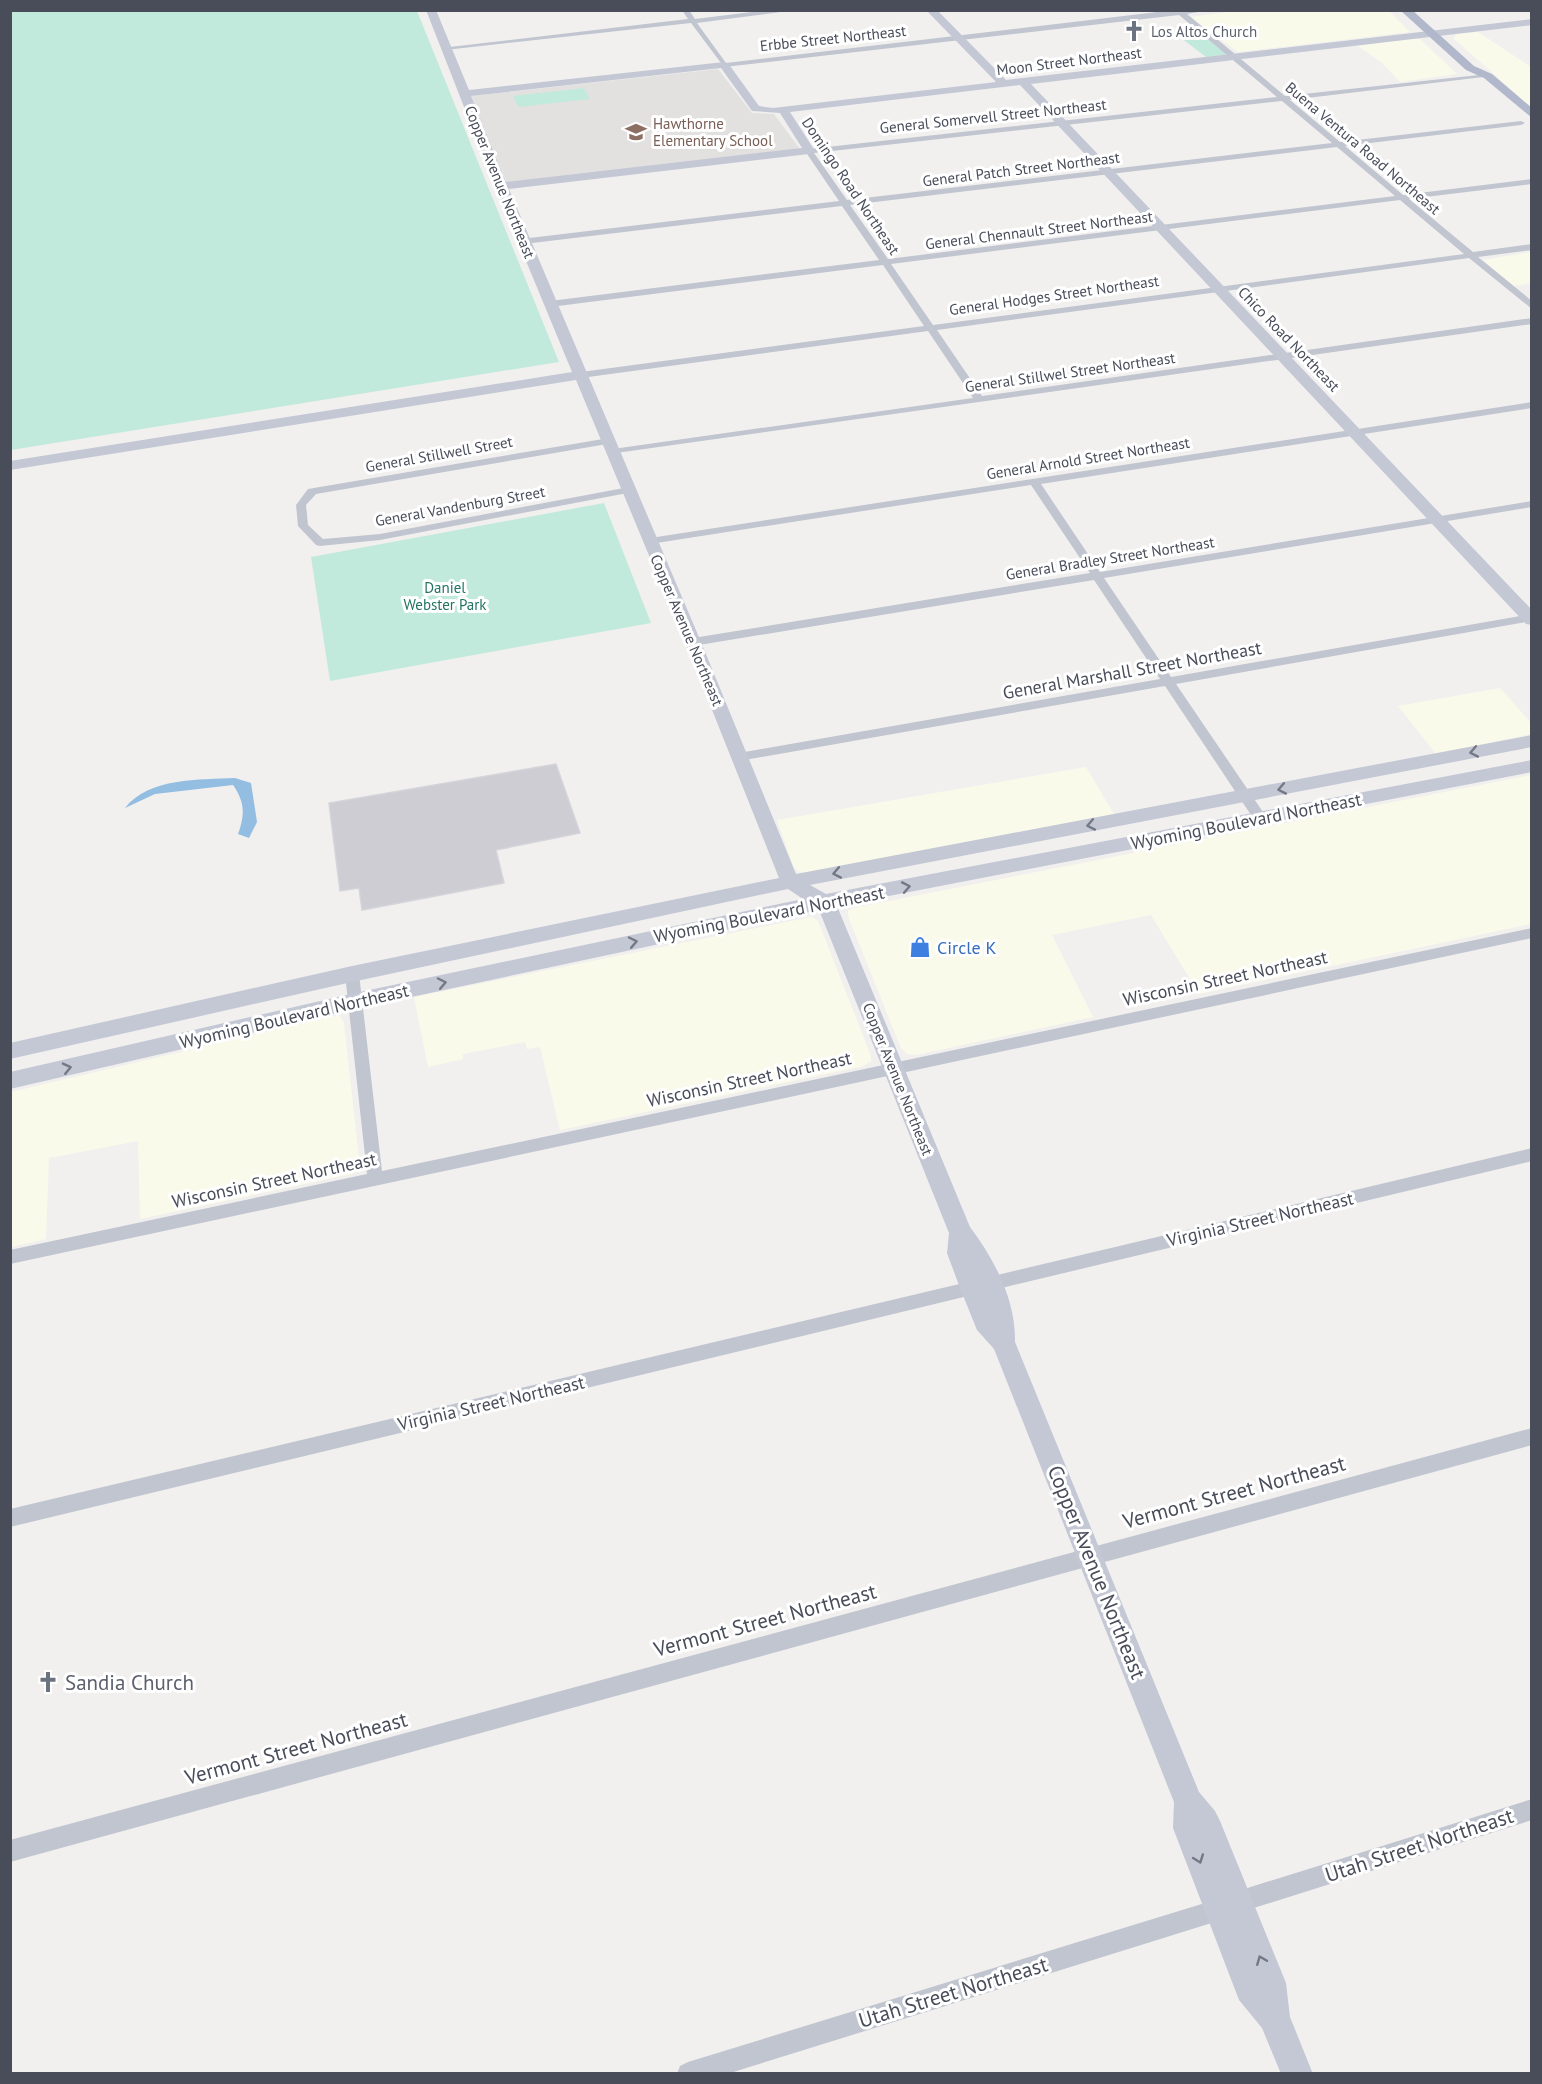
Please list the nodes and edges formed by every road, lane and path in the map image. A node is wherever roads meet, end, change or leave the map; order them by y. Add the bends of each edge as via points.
1 (431, 10) edge
2 (685, 10) edge
3 (792, 10) edge
4 (931, 10) edge
5 (1207, 10) edge
6 (1405, 10) edge
7 (1179, 12) edge
8 (693, 21) junction
9 (1532, 22) edge
10 (1430, 33) junction
11 (958, 39) junction
12 (445, 48) junction
13 (1235, 57) junction
14 (724, 65) junction
15 (1469, 73) junction
16 (1022, 81) junction
17 (1003, 83) junction
18 (1486, 93) dead end
19 (464, 94) junction
20 (1283, 98) junction
21 (783, 110) junction
22 (1532, 115) edge
23 (1517, 119) joint
24 (1062, 123) junction
25 (1532, 133) edge
26 (1340, 145) junction
27 (809, 151) junction
28 (1109, 173) junction
29 (1532, 181) edge
30 (501, 186) junction
31 (1401, 197) junction
32 (845, 204) junction
33 (1162, 228) junction
34 (524, 242) junction
35 (1532, 247) edge
36 (1470, 255) junction
37 (885, 263) junction
38 (1219, 289) junction
39 (550, 304) junction
40 (1532, 306) edge
41 (1532, 321) edge
42 (929, 327) junction
43 (1284, 357) junction
44 (581, 375) junction
45 (980, 400) junction
46 (1532, 405) edge
47 (1355, 433) junction
48 (611, 447) junction
49 (10, 466) edge
50 (1034, 482) junction
51 (629, 490) junction
52 (1532, 504) edge
53 (1436, 520) junction
54 (303, 526) joint
55 (650, 541) junction
56 (1097, 576) junction
57 (1531, 618) edge
58 (693, 642) junction
59 (1169, 682) junction
60 (1532, 741) edge
61 (739, 757) junction
62 (1532, 766) edge
63 (1246, 796) junction
64 (1260, 818) junction
65 (790, 882) junction
66 (826, 903) junction
67 (1532, 933) edge
68 (352, 974) junction
69 (355, 1001) junction
70 (10, 1051) edge
71 (892, 1068) junction
72 (10, 1081) edge
73 (1532, 1154) edge
74 (375, 1178) junction
75 (10, 1257) edge
76 (981, 1286) junction
77 (1532, 1436) edge
78 (10, 1518) edge
79 (1092, 1556) junction
80 (1532, 1809) edge
81 (10, 1851) edge
82 (1228, 1906) junction
83 (688, 2073) edge
84 (1297, 2073) edge

1 - 12 street, Copper Avenue Northeast
2 - 8 street, Domingo Road Northeast
3 - 8 street
4 - 11 street
5 - 7 street, Erbbe Street Northeast
6 - 10 main road
7 - 11 street, Erbbe Street Northeast
7 - 13 street, Buena Ventura Road Northeast
8 - 12 street
8 - 14 street, Domingo Road Northeast
9 - 10 street, Moon Street Northeast
10 - 13 street, Moon Street Northeast
10 - 15 main road
11 - 14 street, Erbbe Street Northeast
11 - 17 street
12 - 19 street, Copper Avenue Northeast
13 - 16 street, Moon Street Northeast
13 - 20 street, Buena Ventura Road Northeast
14 - 19 street, Erbbe Street Northeast
14 - 21 street, Domingo Road Northeast via 756,108 765,112
15 - 18 main road
15 - 20 street, General Somervell Street Northeast
15 - 22 main road via 1488,76
16 - 17 street, Moon Street Northeast
16 - 24 street, Chico Road Northeast
17 - 21 street, Moon Street Northeast
19 - 30 street, Copper Avenue Northeast
20 - 24 street, General Somervell Street Northeast
20 - 26 street, Buena Ventura Road Northeast
21 - 27 street, Domingo Road Northeast
23 - 25 main road
23 - 26 street, General Patch Street Northeast
24 - 27 street, General Somervell Street Northeast
24 - 28 street, Chico Road Northeast
26 - 28 street, General Patch Street Northeast
26 - 31 street, Buena Ventura Road Northeast
27 - 30 street, General Somervell Street Northeast
27 - 32 street, Domingo Road Northeast
28 - 32 street, General Patch Street Northeast
28 - 33 street, Chico Road Northeast
29 - 31 street, General Chennault Street Northeast
30 - 34 street, Copper Avenue Northeast
31 - 33 street, General Chennault Street Northeast
31 - 36 street, Buena Ventura Road Northeast
32 - 34 street, General Patch Street Northeast
32 - 37 street, Domingo Road Northeast
33 - 37 street, General Chennault Street Northeast
33 - 38 street, Chico Road Northeast
34 - 39 street, Copper Avenue Northeast
35 - 36 street, General Hodges Street Northeast
36 - 38 street, General Hodges Street Northeast
36 - 40 street, Buena Ventura Road Northeast
37 - 39 street, General Chennault Street Northeast
37 - 42 street, Domingo Road Northeast
38 - 42 street, General Hodges Street Northeast
38 - 43 street, Chico Road Northeast
39 - 44 street, Copper Avenue Northeast
41 - 43 street, General Stillwel Street Northeast
42 - 44 street, General Hodges Street Northeast
42 - 45 street, Domingo Road Northeast
43 - 45 street, General Stillwel Street Northeast
43 - 47 street, Chico Road Northeast
44 - 48 street, Copper Avenue Northeast
44 - 49 street
45 - 48 street, General Stillwel Street Northeast
46 - 47 street, General Arnold Street Northeast
47 - 50 street, General Arnold Street Northeast
47 - 53 street, Chico Road Northeast
48 - 51 street, Copper Avenue Northeast
48 - 54 street, General Stillwell Street via 312,491 301,505
50 - 55 street, General Arnold Street Northeast
50 - 56 street
51 - 54 street, General Vandenburg Street via 380,537 320,543
51 - 55 street, Copper Avenue Northeast
52 - 53 street, General Bradley Street Northeast
53 - 56 street, General Bradley Street Northeast
53 - 57 street, Chico Road Northeast
55 - 58 street, Copper Avenue Northeast
56 - 58 street, General Bradley Street Northeast
56 - 59 street
57 - 59 street, General Marshall Street Northeast
58 - 61 street, Copper Avenue Northeast
59 - 61 street, General Marshall Street Northeast
59 - 63 street
60 -> 63 street, Wyoming Boulevard Northeast
61 - 65 street, Copper Avenue Northeast
62 - 64 street, Wyoming Boulevard Northeast
63 - 64 street
63 -> 65 street, Wyoming Boulevard Northeast
66 -> 64 street, Wyoming Boulevard Northeast
65 - 66 street
65 - 68 street, Wyoming Boulevard Northeast
69 -> 66 street, Wyoming Boulevard Northeast
66 - 71 street, Copper Avenue Northeast
67 - 71 street, Wisconsin Street Northeast
68 - 69 street
68 - 70 street, Wyoming Boulevard Northeast
72 -> 69 street, Wyoming Boulevard Northeast
69 - 74 street
71 - 74 street, Wisconsin Street Northeast
71 - 76 street, Copper Avenue Northeast via 961,1233 959,1253
73 - 76 street, Virginia Street Northeast
74 - 75 street, Wisconsin Street Northeast
76 - 78 street, Virginia Street Northeast
76 - 79 street, Copper Avenue Northeast via 986,1322 1003,1342
77 - 79 street, Vermont Street Northeast
79 - 81 street, Vermont Street Northeast
79 - 82 street, Copper Avenue Northeast via 1189,1802 1188,1828
80 - 82 street, Utah Street Northeast
82 - 83 street, Utah Street Northeast
82 - 84 street, Copper Avenue Northeast via 1250,1989 1274,2017

